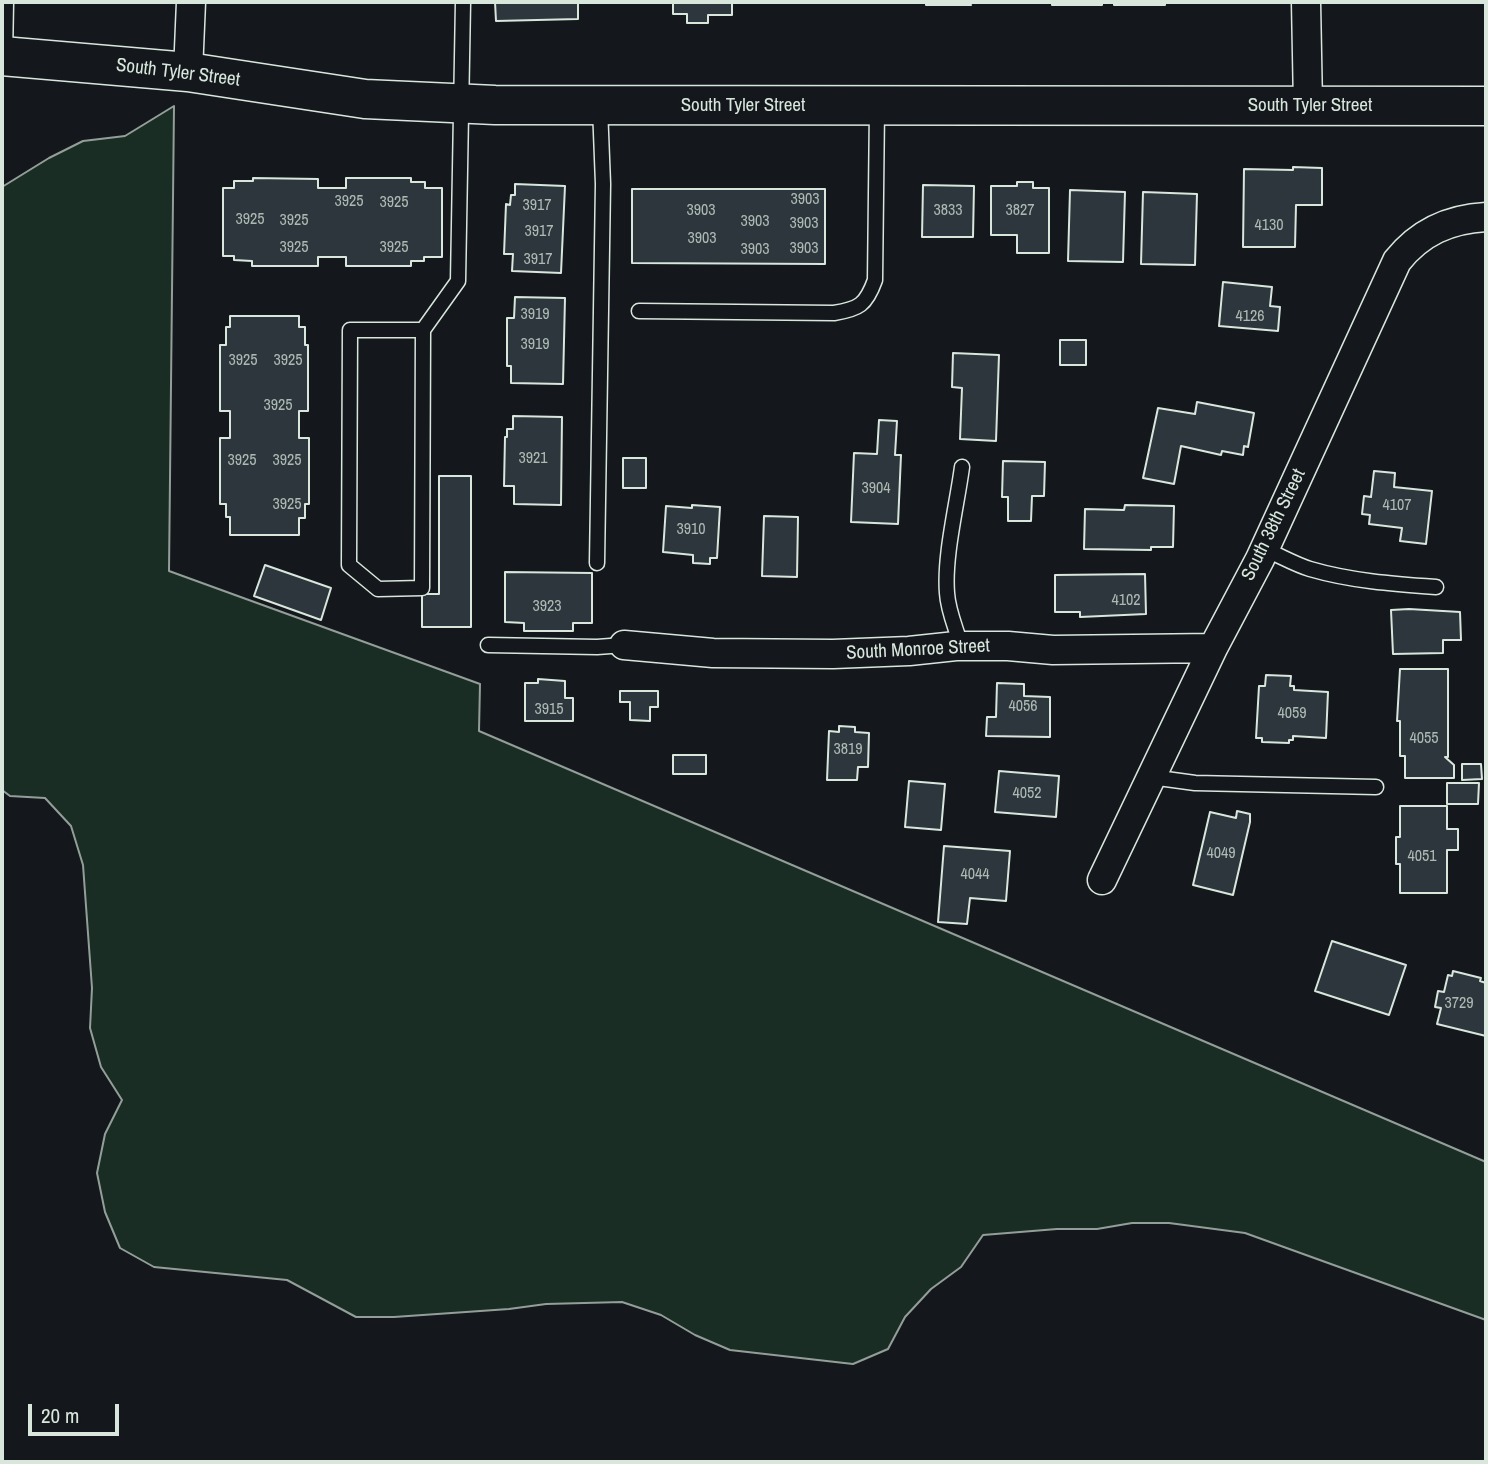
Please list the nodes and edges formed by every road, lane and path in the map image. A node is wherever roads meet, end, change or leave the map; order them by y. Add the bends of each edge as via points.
1 (6, 2) edge
2 (191, 2) edge
3 (463, 2) edge
4 (1306, 2) edge
5 (4, 56) edge
6 (188, 72) junction
7 (461, 104) junction
8 (600, 106) junction
9 (1308, 106) junction
10 (1486, 106) edge
11 (877, 107) junction
12 (1486, 217) edge
13 (639, 311) dead end
14 (423, 330) junction
15 (962, 467) dead end
16 (1264, 549) junction
17 (597, 562) dead end
18 (1436, 587) dead end
19 (488, 645) dead end
20 (624, 645) joint
21 (961, 646) junction
22 (1213, 648) junction
23 (1151, 777) junction
24 (1377, 787) dead end
25 (1102, 880) dead end

1 - 5 lane
2 - 6 street
3 - 7 lane
4 - 9 street
5 - 6 main road, South Tyler Street
6 - 7 main road, South Tyler Street via 365,99
7 - 8 main road, South Tyler Street
7 - 14 lane via 458,281
8 - 11 main road, South Tyler Street
8 - 17 lane via 603,184
9 - 10 main road, South Tyler Street
9 - 11 main road, South Tyler Street
11 - 13 lane via 874,280 868,299 854,310 834,313
12 - 16 street, South 38th Street via 1468,218 1420,237 1397,261
14 - 14 lane via 350,330 349,565 378,589 422,588
15 - 21 lane via 947,592
16 - 18 lane via 1335,575
16 - 22 street, South 38th Street
19 - 20 lane
20 - 21 street, South Monroe Street via 713,653 819,654
21 - 22 street, South Monroe Street
22 - 23 street, South 38th Street
23 - 24 lane via 1195,783
23 - 25 street, South 38th Street

